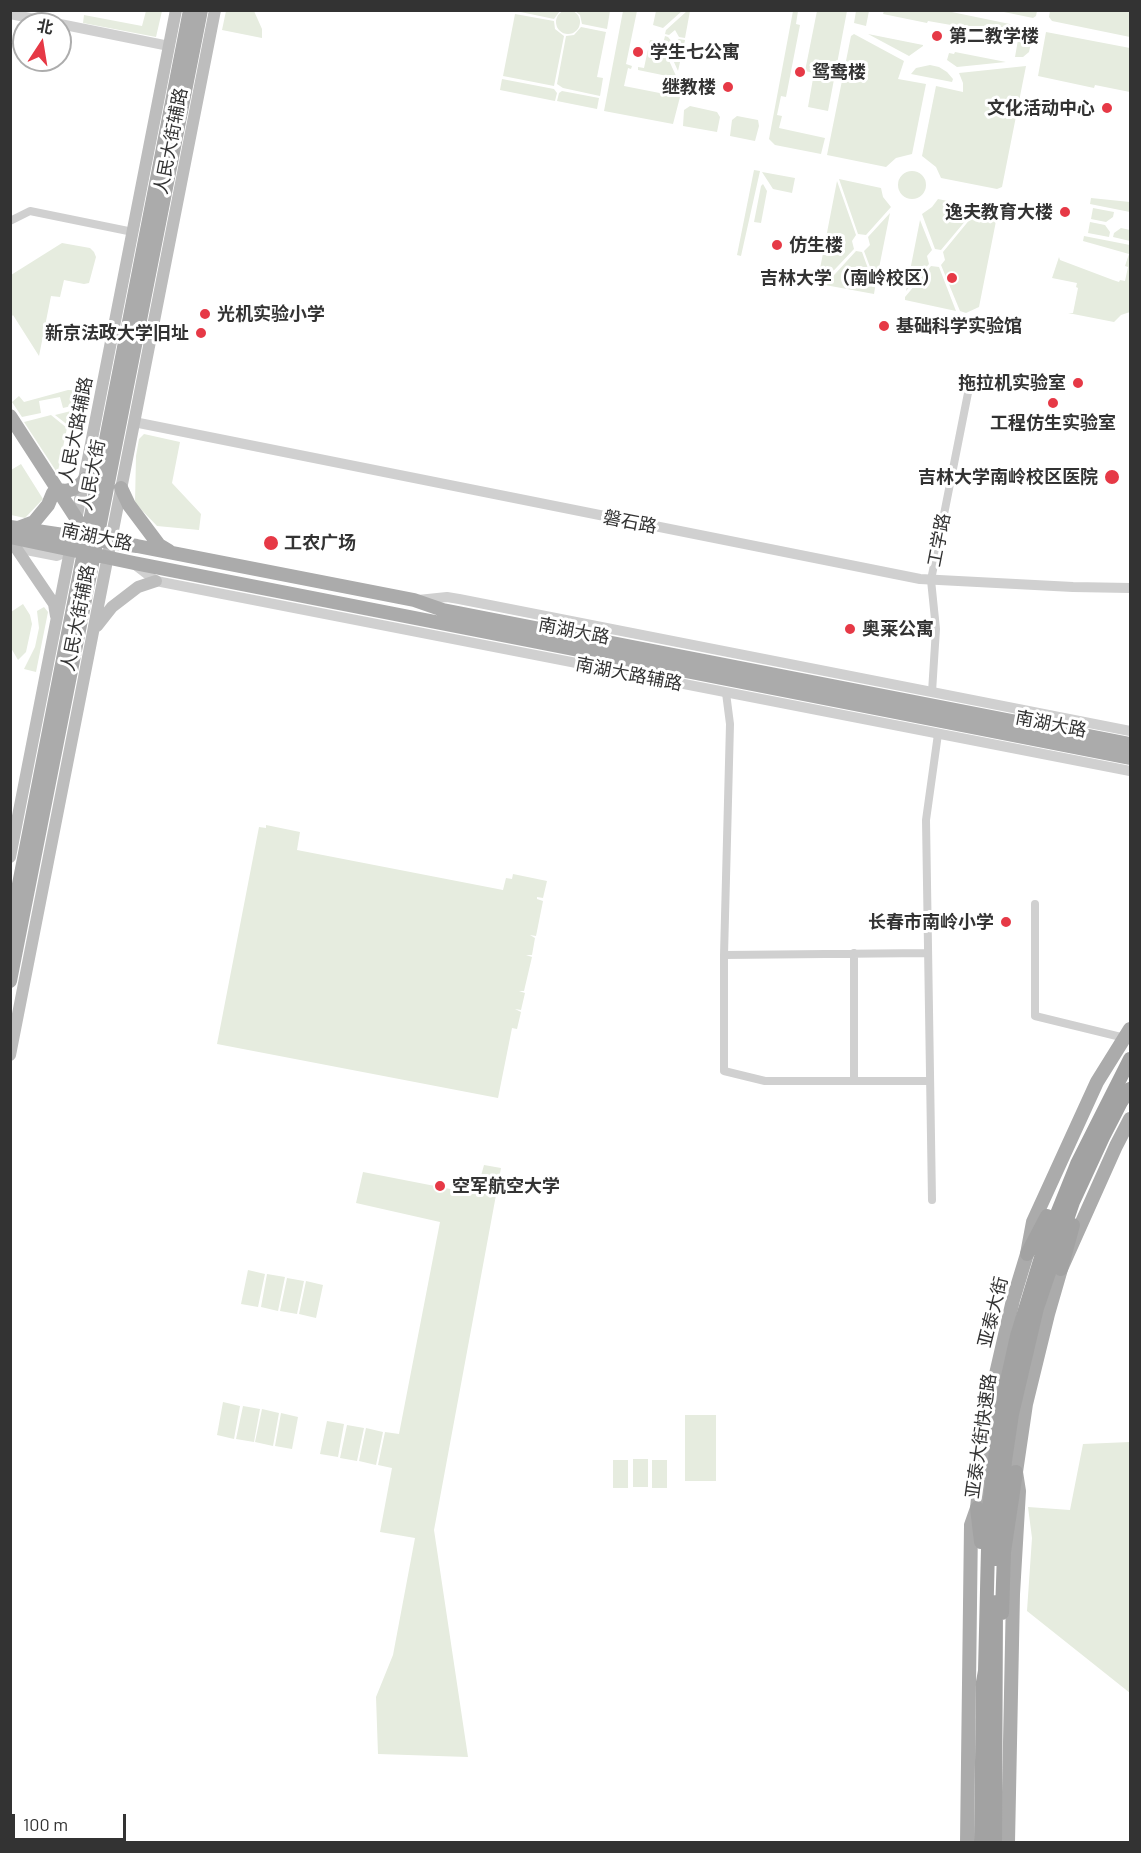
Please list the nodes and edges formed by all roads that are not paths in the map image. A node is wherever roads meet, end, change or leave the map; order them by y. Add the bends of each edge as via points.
1 (176, 10) edge
2 (190, 10) edge
3 (201, 10) edge
4 (215, 10) edge
5 (72, 26) edge
6 (169, 46) junction
7 (10, 221) edge
8 (133, 232) junction
9 (968, 393) dead end
10 (10, 416) edge
11 (134, 422) junction
12 (10, 427) edge
13 (85, 479) junction
14 (121, 488) junction
15 (56, 492) junction
16 (12, 537) edge
17 (87, 541) junction
18 (173, 553) junction
19 (134, 564) junction
20 (931, 580) junction
21 (156, 581) junction
22 (1131, 588) edge
23 (414, 600) junction
24 (55, 628) junction
25 (92, 638) junction
26 (932, 692) junction
27 (726, 693) junction
28 (1131, 731) edge
29 (938, 734) junction
30 (1131, 744) edge
31 (1131, 758) edge
32 (1131, 771) edge
33 (10, 857) edge
34 (1035, 904) dead end
35 (10, 930) edge
36 (854, 953) junction
37 (928, 954) junction
38 (724, 955) junction
39 (10, 981) edge
40 (1128, 1034) edge
41 (10, 1055) edge
42 (1127, 1065) edge
43 (854, 1081) junction
44 (930, 1081) junction
45 (1112, 1093) junction
46 (1128, 1093) edge
47 (1131, 1119) edge
48 (932, 1200) dead end
49 (1027, 1254) junction
50 (1061, 1269) junction
51 (1016, 1472) junction
52 (977, 1508) junction
53 (990, 1681) junction
54 (988, 1842) edge

1 - 6 main road, 人民大路辅路
2 - 17 main road, 人民大街
3 - 17 main road, 人民大街
4 - 11 main road, 人民大街辅路
5 - 6 street
6 - 8 main road, 人民大路辅路
7 - 8 street via 30,211
8 - 13 main road, 人民大路辅路
9 - 20 street, 工学路
10 - 15 main road
11 - 14 main road, 人民大街辅路
11 - 20 street, 磐石路
12 - 15 main road
13 - 15 main road via 73,489
13 - 17 main road, 人民大路辅路
14 - 17 main road, 人民大街辅路
14 - 18 main road via 159,545
15 - 16 main road via 34,522
15 - 17 main road
16 - 17 main road, 南湖大路
16 - 17 street via 57,556
16 - 24 main road via 54,604
17 - 18 main road, 南湖大路
17 - 19 main road, 南湖大路
17 - 24 main road, 人民大路辅路
17 - 25 main road, 人民大街辅路
17 - 35 main road, 人民大街
17 - 39 main road, 人民大街
18 - 23 main road, 南湖大路
19 - 21 street, 南湖大路辅路
19 - 31 main road, 南湖大路
20 - 22 street, 磐石路
20 - 26 street, 工学路 via 936,629
21 - 25 main road via 138,586 112,607
21 - 27 street, 南湖大路辅路
23 - 26 street via 459,599
23 - 30 main road, 南湖大路 via 443,610
24 - 33 main road, 人民大路辅路
25 - 41 main road, 人民大街辅路
26 - 28 street
27 - 29 street, 南湖大路辅路
27 - 38 street via 730,724
29 - 32 street, 南湖大路辅路
29 - 37 street via 926,820
34 - 40 street via 1035,1016
36 - 37 street
36 - 38 street
36 - 43 street
37 - 44 street
38 - 43 street via 724,1071 765,1081
40 - 49 main road, 亚泰大街 via 1097,1082 1033,1222
42 - 45 highway, 亚泰大街快速路
43 - 44 street
44 - 48 street
45 - 49 highway via 1084,1136
45 - 53 highway, 亚泰大街快速路 via 1077,1164 1046,1241 1010,1368 989,1508 985,1671
46 - 50 highway via 1079,1206
46 - 53 highway, 亚泰大街快速路 via 1073,1202 1023,1361 1006,1452 996,1554 995,1672
47 - 50 main road
49 - 52 main road, 亚泰大街 via 986,1424
50 - 51 main road via 1026,1404
51 - 53 highway via 1003,1558 1001,1672
51 - 54 main road via 1019,1491 1012,1594
52 - 53 highway via 981,1544 978,1671
52 - 54 main road, 亚泰大街 via 971,1525 969,1564
53 - 54 highway, 亚泰大街快速路

